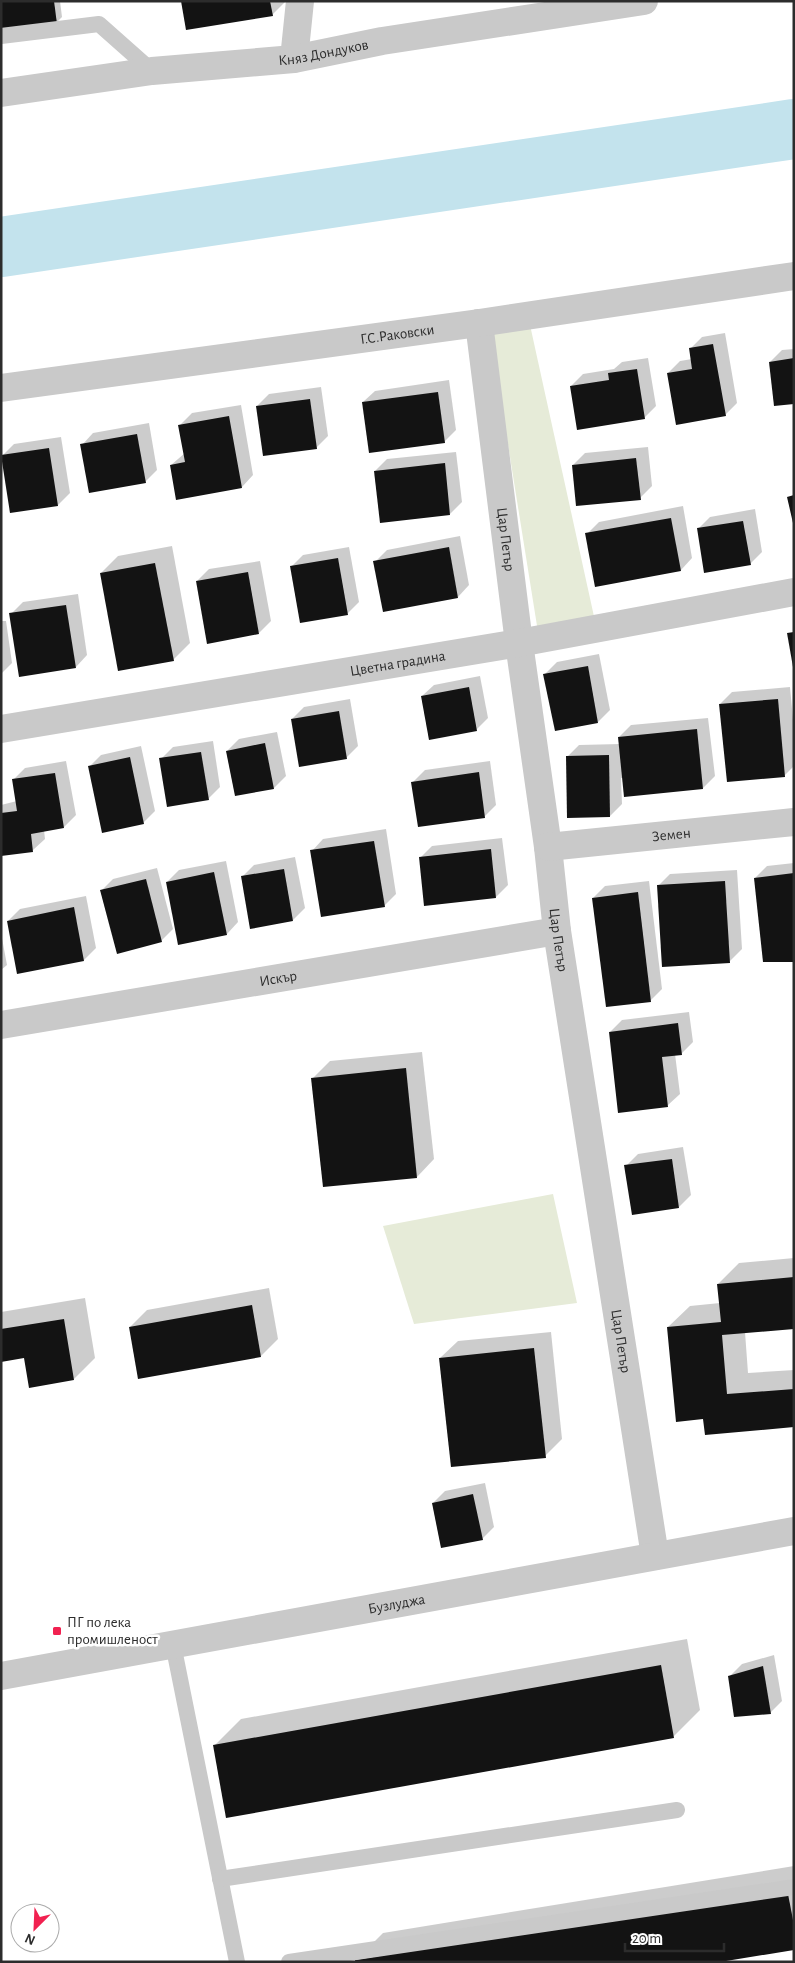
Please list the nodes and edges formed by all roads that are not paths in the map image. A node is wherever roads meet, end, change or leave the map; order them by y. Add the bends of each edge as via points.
1 (300, 1) edge
2 (644, 1) edge
3 (1, 36) edge
4 (294, 59) junction
5 (152, 71) junction
6 (1, 93) edge
7 (794, 276) edge
8 (479, 323) junction
9 (1, 388) edge
10 (794, 592) edge
11 (519, 643) junction
12 (1, 729) edge
13 (794, 822) edge
14 (548, 847) junction
15 (557, 931) junction
16 (1, 1025) edge
17 (794, 1531) edge
18 (655, 1556) junction
19 (173, 1644) junction
20 (1, 1676) edge
21 (677, 1810) dead end
22 (220, 1879) junction
23 (794, 1887) edge
24 (237, 1962) edge
25 (289, 1962) edge

1 - 4 street
2 - 4 street, Княз Дондуков via 382,41
3 - 5 lane via 99,24
4 - 5 street, Княз Дондуков
5 - 6 street, Княз Дондуков
7 - 8 street, Г.С.Раковски
8 - 9 street, Г.С.Раковски
8 - 11 street, Цар Петър
10 - 11 street, Цветна градина
11 - 12 street, Цветна градина
11 - 14 street, Цар Петър
13 - 14 street, Земен
14 - 15 street, Цар Петър
15 - 16 street, Искър
15 - 18 street, Цар Петър
17 - 18 street, Бузлуджа
18 - 19 street, Бузлуджа
19 - 20 street, Бузлуджа
19 - 22 lane
21 - 22 lane
22 - 24 lane
23 - 25 lane

